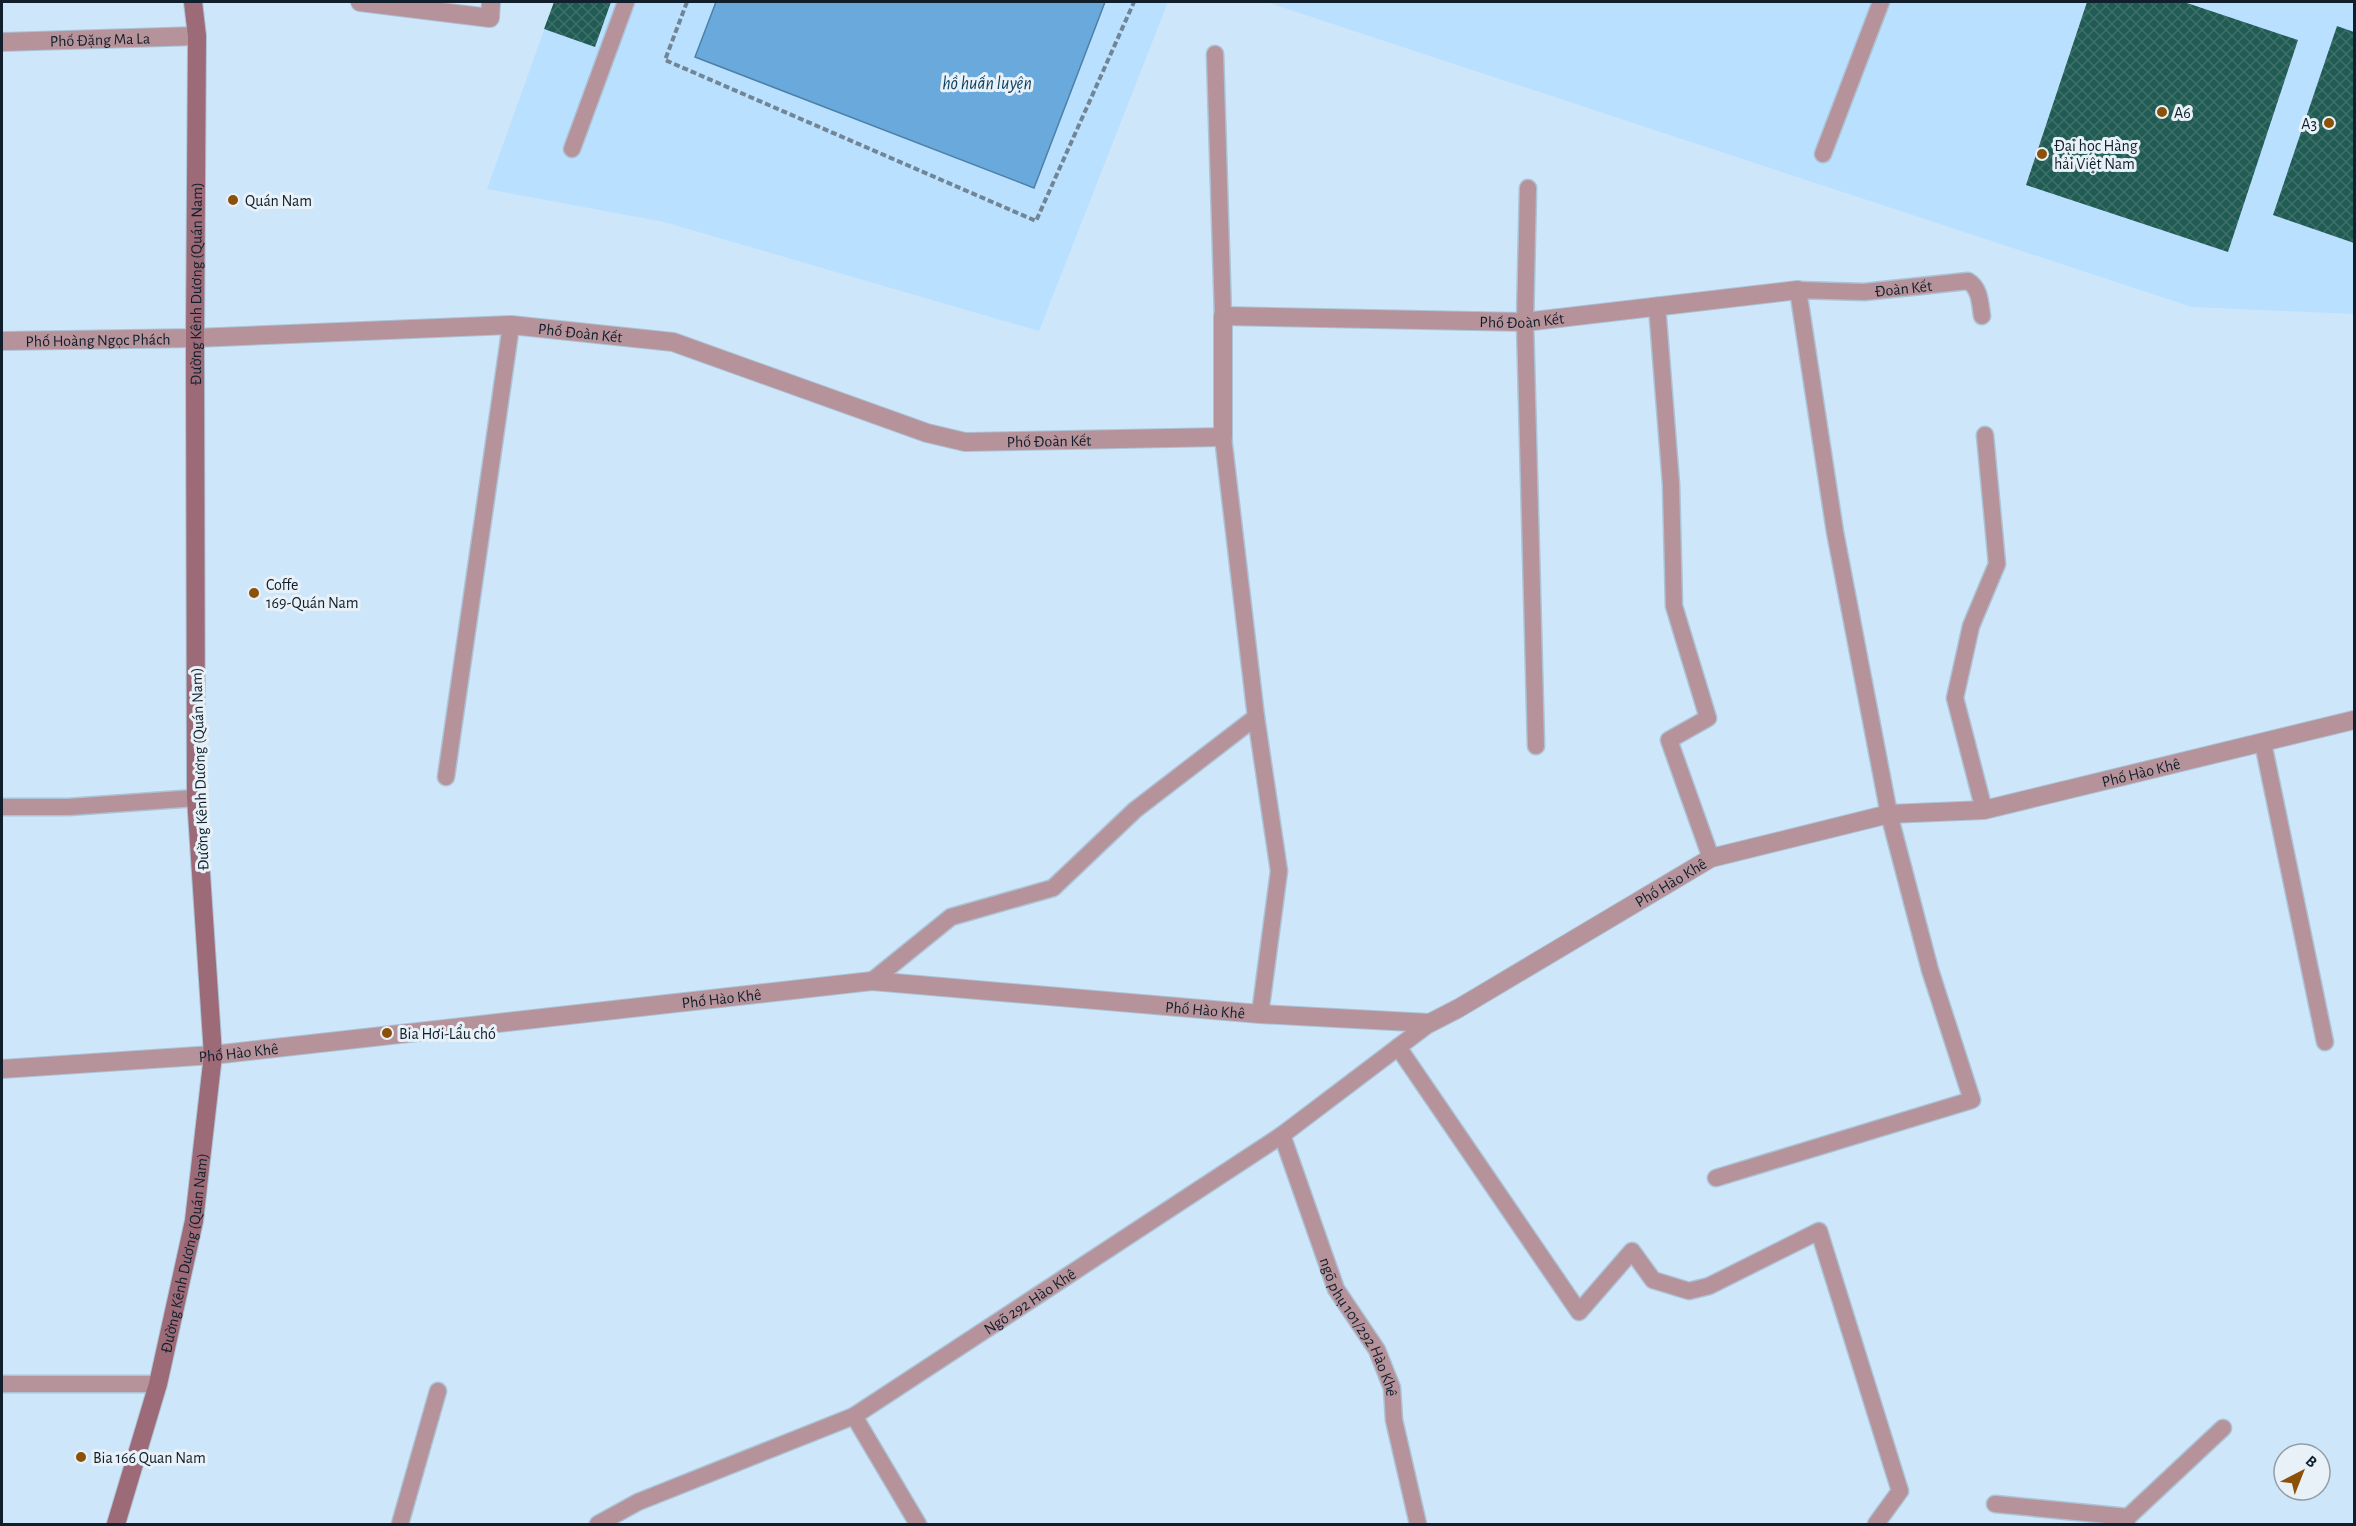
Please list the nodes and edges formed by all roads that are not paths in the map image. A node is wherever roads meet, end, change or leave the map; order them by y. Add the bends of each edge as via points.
1 (193, 2) edge
2 (360, 2) edge
3 (491, 2) edge
4 (626, 2) edge
5 (1881, 2) edge
6 (197, 36) junction
7 (2, 42) edge
8 (1215, 54) dead end
9 (572, 149) dead end
10 (1823, 154) dead end
11 (1528, 188) dead end
12 (1798, 290) junction
13 (1657, 306) junction
14 (1223, 316) junction
15 (1982, 316) dead end
16 (1525, 322) junction
17 (512, 325) junction
18 (195, 338) junction
19 (2, 340) edge
20 (1985, 435) dead end
21 (1223, 437) junction
22 (1256, 717) junction
23 (2355, 720) edge
24 (2263, 743) junction
25 (1536, 746) dead end
26 (446, 777) dead end
27 (196, 798) junction
28 (2, 807) edge
29 (1984, 810) junction
30 (1889, 814) junction
31 (1711, 858) junction
32 (872, 981) junction
33 (1260, 1014) junction
34 (1430, 1023) junction
35 (2325, 1042) dead end
36 (1398, 1047) junction
37 (213, 1055) junction
38 (2, 1069) edge
39 (1282, 1135) junction
40 (1716, 1178) dead end
41 (2, 1384) edge
42 (158, 1384) junction
43 (438, 1390) dead end
44 (854, 1416) junction
45 (2223, 1428) dead end
46 (1995, 1504) dead end
47 (2127, 1521) edge
48 (116, 1524) edge
49 (400, 1524) edge
50 (598, 1524) edge
51 (918, 1524) edge
52 (1418, 1524) edge
53 (1876, 1524) edge

1 - 6 street, Đường Kênh Dương (Quán Nam)
2 - 3 street via 490,18
4 - 9 lane
5 - 10 lane
6 - 7 street, Phố Đặng Ma La
6 - 18 street, Đường Kênh Dương (Quán Nam)
8 - 14 lane
11 - 16 lane
12 - 13 street, Phố Đoàn Kết
12 - 15 lane, Đoàn Kết via 1864,292 1968,281 1977,291
12 - 30 lane via 1836,532
13 - 16 street, Phố Đoàn Kết
13 - 31 lane via 1671,484 1674,606 1708,718 1670,740
14 - 16 street, Phố Đoàn Kết
14 - 21 street
16 - 25 lane
17 - 18 street, Phố Đoàn Kết
17 - 21 street, Phố Đoàn Kết via 674,342 927,433 965,442
17 - 26 lane
18 - 19 street, Phố Hoàng Ngọc Phách
18 - 27 street, Đường Kênh Dương (Quán Nam)
20 - 29 lane via 1996,564 1971,626 1955,698
21 - 22 lane
22 - 32 lane via 1135,810 1053,888 951,917
22 - 33 lane via 1279,872
23 - 24 street, Phố Hào Khê
24 - 29 street, Phố Hào Khê
24 - 35 lane
27 - 28 lane via 69,807
27 - 37 street, Đường Kênh Dương (Quán Nam)
29 - 30 street, Phố Hào Khê
30 - 31 street, Phố Hào Khê
30 - 40 lane via 1930,970 1972,1100
31 - 34 street, Phố Hào Khê
32 - 33 street, Phố Hào Khê
32 - 37 street, Phố Hào Khê
33 - 34 street, Phố Hào Khê
34 - 36 lane, Ngõ 292 Hào Khê
36 - 39 lane, Ngõ 292 Hào Khê
36 - 53 lane via 1579,1312 1632,1251 1653,1280 1689,1291 1708,1286 1819,1231 1900,1491
37 - 38 street, Phố Hào Khê
37 - 42 street, Đường Kênh Dương (Quán Nam) via 194,1221
39 - 44 lane, Ngõ 292 Hào Khê
39 - 52 lane, ngõ phụ 101/292 Hào Khê via 1336,1289 1377,1350 1392,1388 1394,1420
41 - 42 lane
42 - 48 street, Đường Kênh Dương (Quán Nam)
43 - 49 lane
44 - 50 lane, Ngõ 292 Hào Khê via 638,1502
44 - 51 lane
45 - 47 lane
46 - 47 lane

